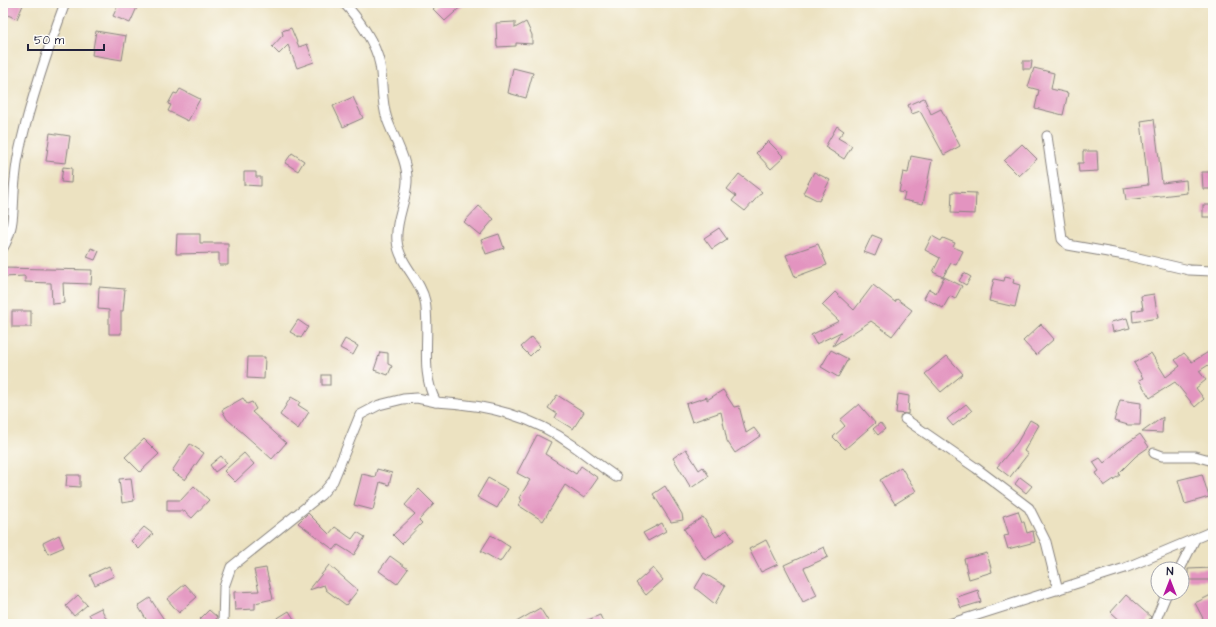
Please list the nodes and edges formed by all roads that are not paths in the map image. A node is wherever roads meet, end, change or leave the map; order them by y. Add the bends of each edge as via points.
1 (65, 3) edge
2 (344, 3) edge
3 (1047, 136) dead end
4 (3, 248) edge
5 (1213, 271) edge
6 (436, 402) junction
7 (905, 419) dead end
8 (1154, 453) dead end
9 (1213, 461) edge
10 (616, 477) dead end
11 (1213, 531) edge
12 (1195, 539) junction
13 (1184, 561) edge
14 (1058, 590) junction
15 (1164, 601) edge
16 (223, 624) edge
17 (949, 624) edge
18 (1154, 624) edge

1 - 4 street via 21,144 10,237
2 - 6 street via 366,31 380,64 387,118 403,159 407,181 397,241 400,254 425,300 430,390
3 - 5 street via 1062,239 1068,245 1189,270
6 - 10 street via 508,412 526,418 575,446
6 - 16 street via 417,398 403,399 379,405 360,416 341,464 325,490 231,567 224,587
7 - 14 street via 1029,508 1046,542
8 - 9 street via 1162,456 1195,456
11 - 12 street
12 - 13 street
12 - 14 street via 1126,568
14 - 17 street
15 - 18 street

